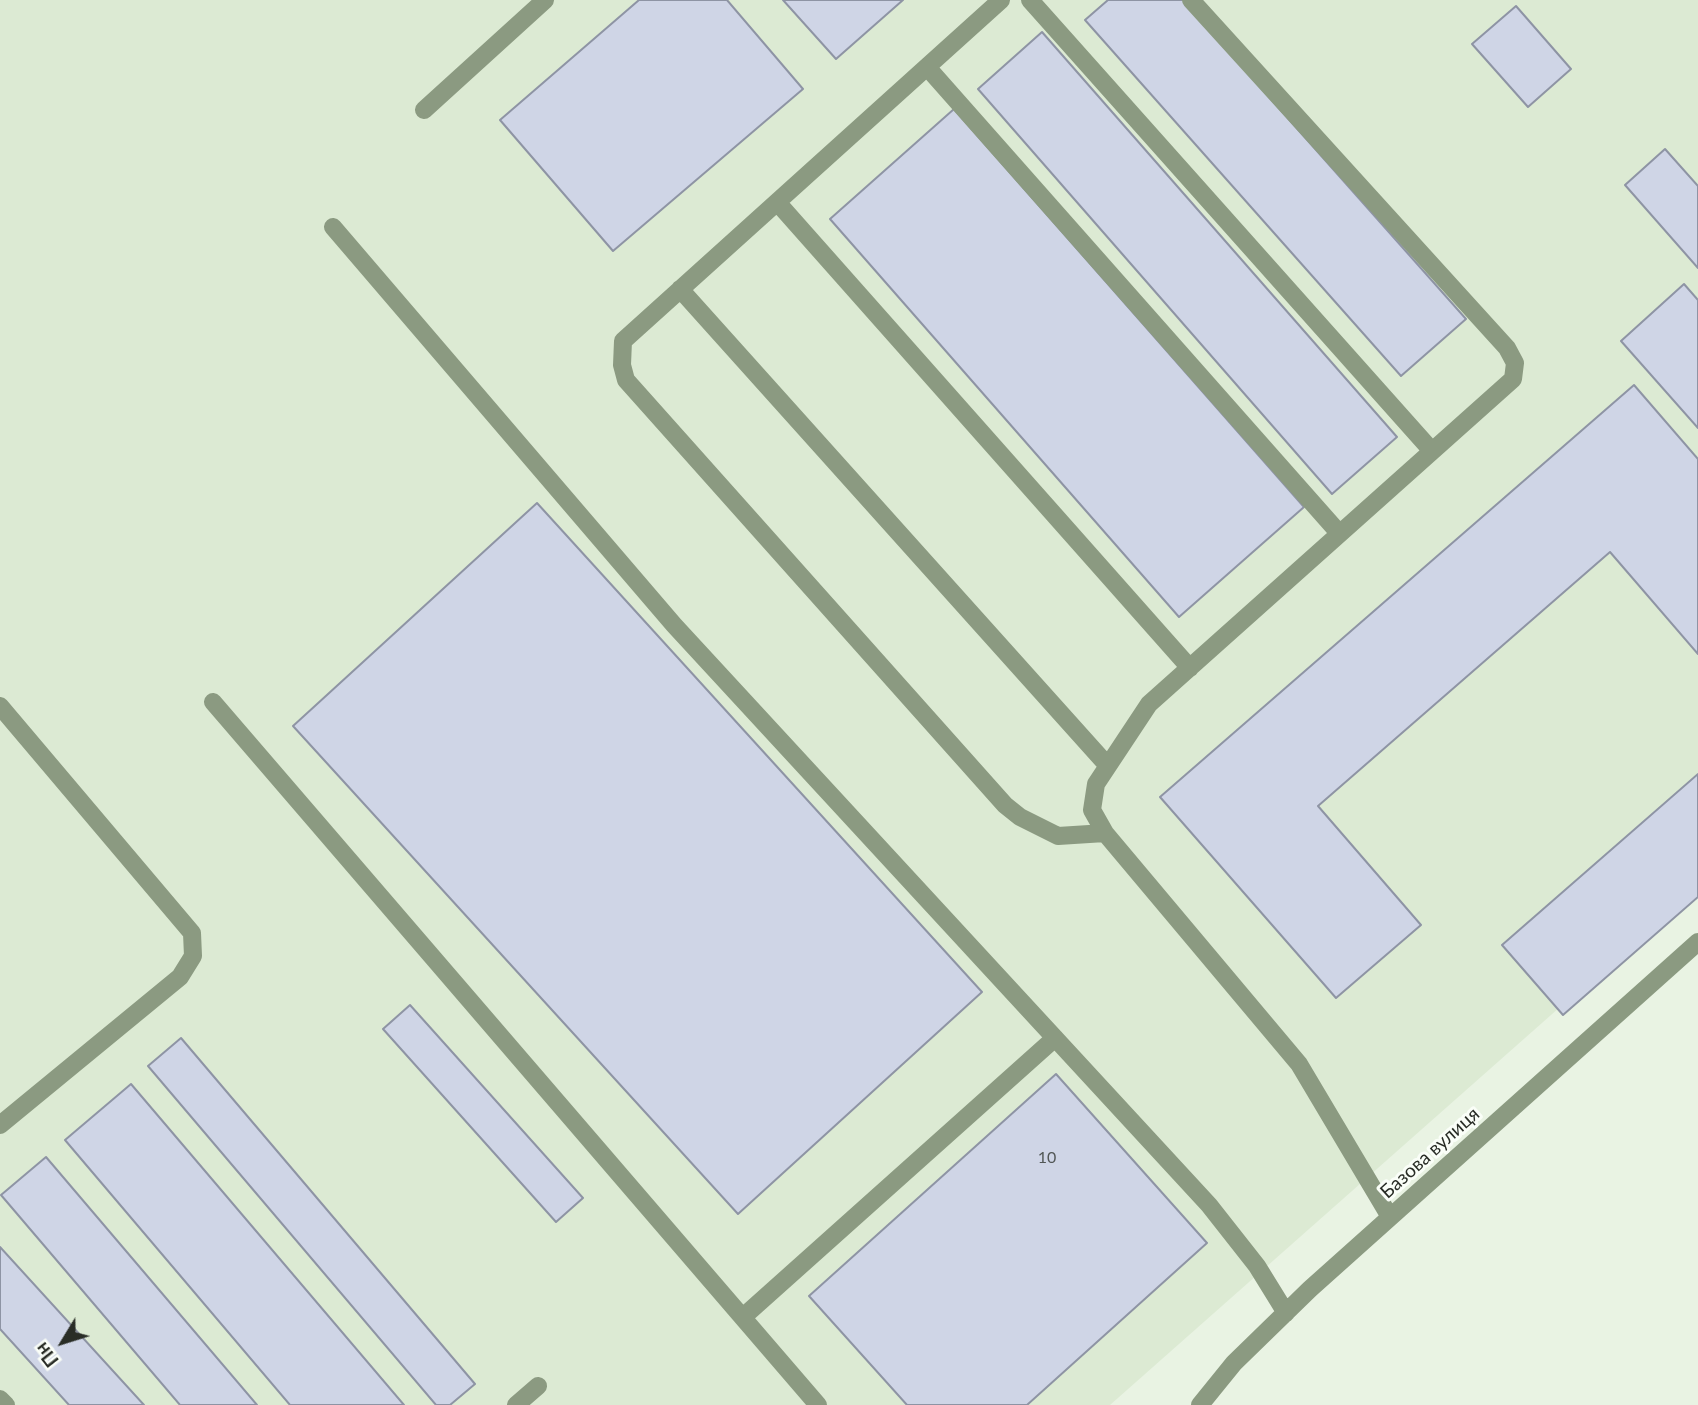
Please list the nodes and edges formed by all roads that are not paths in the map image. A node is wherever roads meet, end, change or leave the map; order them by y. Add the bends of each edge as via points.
1 (545, 0) edge
2 (1001, 0) edge
3 (1030, 0) edge
4 (1191, 0) edge
5 (927, 66) junction
6 (425, 110) dead end
7 (777, 202) junction
8 (333, 227) dead end
9 (680, 289) junction
10 (1432, 451) junction
11 (1339, 533) junction
12 (1190, 668) junction
13 (213, 702) dead end
14 (0, 706) edge
15 (1108, 766) junction
16 (1105, 833) junction
17 (1698, 943) edge
18 (1055, 1038) junction
19 (0, 1125) edge
20 (1390, 1217) junction
21 (1286, 1312) junction
22 (743, 1317) junction
23 (538, 1386) dead end
24 (0, 1399) edge
25 (6, 1405) edge
26 (516, 1405) edge
27 (818, 1405) edge
28 (1200, 1405) edge

1 - 6 street
2 - 5 street
3 - 10 street
4 - 10 street via 1507,348 1515,363 1513,379
5 - 7 street
5 - 11 street
7 - 9 street
7 - 12 street
8 - 18 street via 674,625
9 - 15 street
9 - 16 street via 623,341 626,380 1005,805 1058,836
10 - 11 street
11 - 12 street
12 - 15 street via 1149,704
13 - 22 street
14 - 19 street via 192,933 193,956 180,977
15 - 16 street via 1096,784 1092,810
16 - 20 street via 1299,1064
17 - 20 street, Базова вулиця
18 - 21 street via 1209,1205
18 - 22 street
20 - 21 street, Базова вулиця
21 - 28 street, Базова вулиця via 1234,1363
22 - 27 street
23 - 26 street
24 - 25 street

